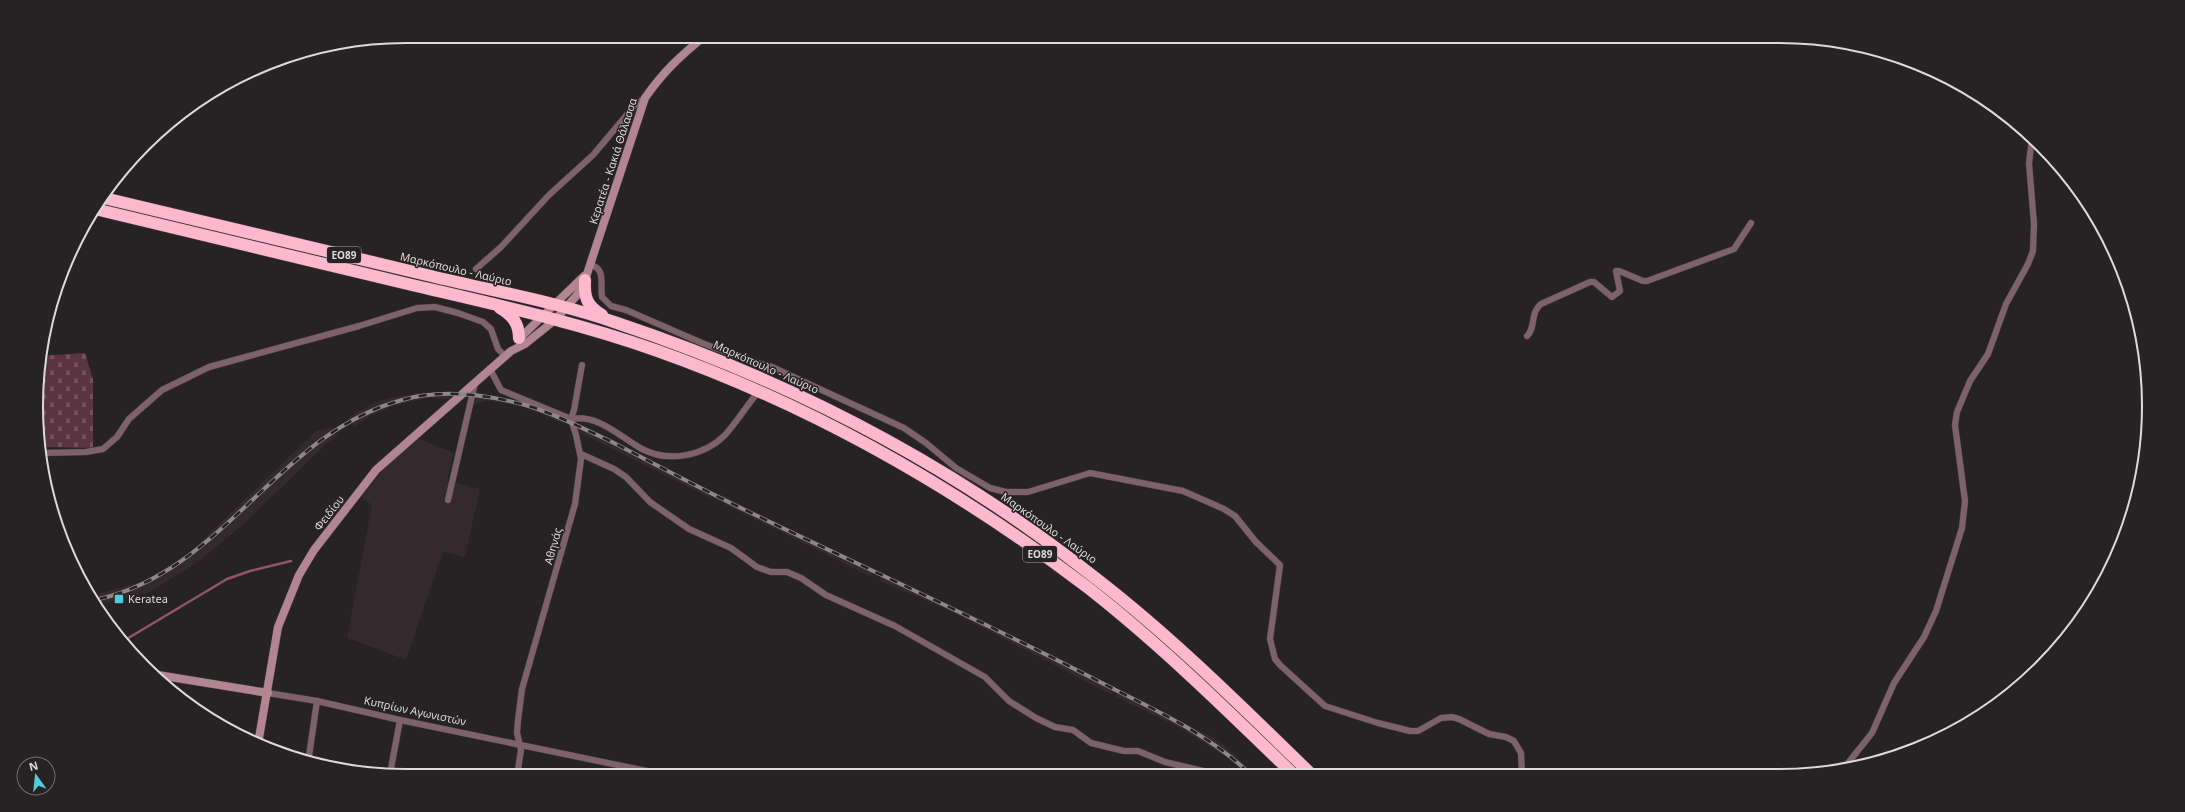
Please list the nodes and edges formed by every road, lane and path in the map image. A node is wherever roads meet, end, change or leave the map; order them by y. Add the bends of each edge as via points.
1 (696, 43) edge
2 (645, 98) junction
3 (2031, 145) edge
4 (108, 199) edge
5 (100, 211) edge
6 (1751, 223) dead end
7 (592, 265) junction
8 (476, 270) dead end
9 (585, 280) junction
10 (490, 303) junction
11 (553, 305) junction
12 (566, 309) junction
13 (542, 316) junction
14 (555, 320) junction
15 (612, 321) junction
16 (1527, 336) dead end
17 (519, 338) junction
18 (508, 354) junction
19 (582, 365) dead end
20 (490, 369) junction
21 (475, 382) junction
22 (759, 391) junction
23 (571, 419) junction
24 (46, 453) edge
25 (580, 454) junction
26 (448, 500) dead end
27 (164, 676) edge
28 (268, 693) junction
29 (317, 701) junction
30 (400, 720) junction
31 (259, 738) edge
32 (520, 745) junction
33 (309, 756) edge
34 (1849, 762) edge
35 (391, 768) edge
36 (518, 769) edge
37 (637, 769) edge
38 (1194, 769) edge
39 (1288, 769) edge
40 (1306, 769) edge
41 (1522, 769) edge

1 - 2 main road, Κερατέα - Κακιά Θάλασσα via 665,71
2 - 7 main road, Κερατέα - Κακιά Θάλασσα
2 - 8 street via 636,104 592,155
3 - 34 street via 2029,163 2034,224 2033,251 2006,304 1988,354 1970,381 1957,412 1955,425 1965,501 1962,528 1936,611 1924,637 1894,683 1872,733
4 - 11 highway, Μαρκόπουλο - Λαύριο / ΕΟ89
5 - 10 highway, ΕΟ89
6 - 16 street via 1734,249 1647,280 1643,281 1616,271 1620,291 1612,297 1594,282 1590,282 1541,304 1534,314 1532,332
7 - 9 main road, Κερατέα - Κακιά Θάλασσα
7 - 11 main road, Κερατέα - Κακιά Θάλασσα via 576,285
7 - 41 street via 601,271 602,297 611,306 750,361 772,367 904,428 956,468 990,488 1006,492 1028,492 1082,474 1100,473 1184,491 1224,509 1242,523 1256,542 1280,565 1270,639 1272,650 1280,665 1308,692 1325,706 1378,724 1410,731 1418,731 1441,718 1459,719 1489,734 1514,741 1521,753
9 - 12 main road, Κερατέα - Κακιά Θάλασσα
9 - 15 highway via 585,297 590,308
10 - 13 highway, ΕΟ89
10 - 17 highway via 511,315 518,327
11 - 12 highway, Μαρκόπουλο - Λαύριο / ΕΟ89
11 - 13 main road, Κερατέα - Κακιά Θάλασσα
12 - 14 main road, Κερατέα - Κακιά Θάλασσα
12 - 15 highway, Μαρκόπουλο - Λαύριο / ΕΟ89
13 - 14 highway, ΕΟ89
13 - 17 main road, Κερατέα - Κακιά Θάλασσα
14 - 18 main road, Κερατέα - Κακιά Θάλασσα
14 - 22 highway, ΕΟ89 via 655,350
15 - 40 highway, Μαρκόπουλο - Λαύριο / ΕΟ89 via 704,354 807,398 897,445 981,496 1098,579 1145,618
17 - 18 main road, Κερατέα - Κακιά Θάλασσα
18 - 20 main road, Φειδίου
18 - 24 street via 498,349 491,329 483,322 435,307 418,308 209,366 162,390 129,419 117,438 103,449
19 - 23 street
20 - 21 main road, Φειδίου
20 - 23 street via 501,390
21 - 26 street
21 - 28 main road, Φειδίου via 376,470 314,550 299,575 278,627
22 - 23 street via 724,435 701,451 684,457 642,449 614,430 594,421 583,418
22 - 39 highway, ΕΟ89 via 802,410 892,457 974,507 1030,546 1088,588 1136,629 1236,718
23 - 25 street, Αθηνάς
25 - 32 street, Αθηνάς via 575,504 522,689 517,733
25 - 38 street via 626,477 650,502 689,529 731,548 757,567 772,572 787,572 826,595 895,626 985,677 1009,701 1036,718 1055,727 1072,730 1091,743 1124,751 1138,751 1164,762
27 - 28 main road, Κυπρίων Αγωνιστών
28 - 29 street, Κυπρίων Αγωνιστών
28 - 31 main road, Φειδίου
29 - 30 street, Κυπρίων Αγωνιστών
29 - 33 street
30 - 32 street, Κυπρίων Αγωνιστών
30 - 35 street
32 - 36 street, Αθηνάς
32 - 37 street, Κυπρίων Αγωνιστών

